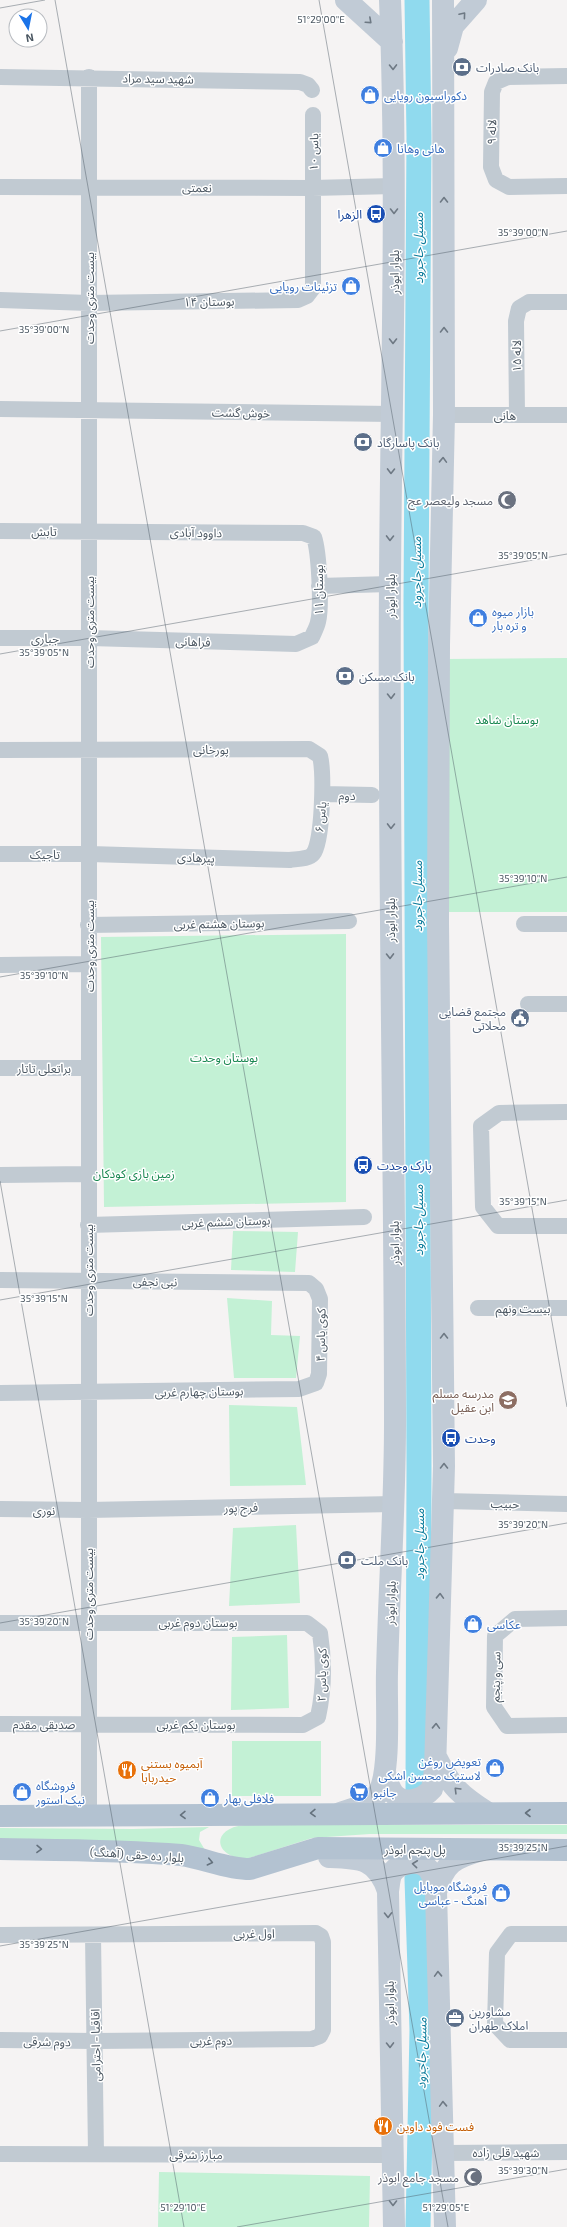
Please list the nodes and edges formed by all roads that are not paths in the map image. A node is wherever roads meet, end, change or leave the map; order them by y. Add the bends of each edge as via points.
1 (346, 0) edge
2 (390, 0) edge
3 (443, 0) edge
4 (476, 0) edge
5 (392, 42) junction
6 (444, 58) junction
7 (567, 76) edge
8 (0, 77) edge
9 (89, 77) junction
10 (312, 90) dead end
11 (313, 115) dead end
12 (89, 186) junction
13 (394, 186) junction
14 (567, 186) edge
15 (0, 187) edge
16 (312, 188) junction
17 (0, 300) edge
18 (567, 302) edge
19 (89, 303) junction
20 (0, 409) edge
21 (89, 410) junction
22 (392, 414) junction
23 (444, 415) junction
24 (516, 415) junction
25 (567, 415) edge
26 (0, 531) edge
27 (89, 531) junction
28 (303, 533) joint
29 (390, 584) junction
30 (319, 586) junction
31 (0, 638) edge
32 (90, 638) junction
33 (296, 644) joint
34 (89, 749) junction
35 (0, 750) edge
36 (323, 767) joint
37 (323, 794) junction
38 (372, 795) dead end
39 (0, 854) edge
40 (90, 854) junction
41 (303, 858) joint
42 (349, 920) dead end
43 (524, 924) dead end
44 (567, 924) edge
45 (88, 925) junction
46 (0, 964) edge
47 (88, 964) junction
48 (528, 1004) dead end
49 (567, 1004) edge
50 (0, 1068) edge
51 (88, 1068) junction
52 (567, 1112) edge
53 (88, 1174) junction
54 (0, 1175) edge
55 (364, 1217) dead end
56 (88, 1226) junction
57 (567, 1226) edge
58 (0, 1280) edge
59 (88, 1280) junction
60 (309, 1283) joint
61 (478, 1308) dead end
62 (567, 1308) edge
63 (309, 1387) joint
64 (0, 1393) edge
65 (88, 1393) junction
66 (444, 1501) junction
67 (394, 1504) junction
68 (567, 1504) edge
69 (0, 1510) edge
70 (88, 1510) junction
71 (567, 1618) edge
72 (88, 1622) junction
73 (0, 1623) edge
74 (307, 1623) joint
75 (0, 1724) edge
76 (88, 1724) junction
77 (303, 1725) joint
78 (567, 1725) edge
79 (435, 1755) junction
80 (386, 1776) junction
81 (340, 1813) junction
82 (488, 1813) junction
83 (567, 1813) edge
84 (0, 1816) edge
85 (89, 1816) junction
86 (0, 1849) edge
87 (366, 1849) joint
88 (486, 1849) junction
89 (567, 1850) edge
90 (292, 1857) junction
91 (388, 1891) junction
92 (436, 1892) junction
93 (567, 1934) edge
94 (0, 1935) edge
95 (93, 1935) junction
96 (323, 2030) joint
97 (0, 2040) edge
98 (567, 2040) edge
99 (95, 2042) junction
100 (567, 2152) edge
101 (444, 2153) junction
102 (0, 2154) edge
103 (96, 2154) junction
104 (393, 2155) junction
105 (394, 2227) edge
106 (445, 2227) edge

1 -> 5 main road
2 - 5 main road, بلوار ابوذر
3 - 6 main road
6 -> 4 main road via 453,26
5 -> 13 main road, بلوار ابوذر
23 -> 6 main road
7 - 14 street, لاله ۹ via 508,77 496,82 492,92 491,167 496,180 509,187
8 - 9 street, شهید سید مراد
9 - 10 street, شهید سید مراد via 300,82
9 - 12 street, بیست متری وحدت
11 - 16 street, یاس ۱۰
12 - 15 street, نعمتی
12 - 16 street, نعمتی
12 - 19 street, بیست متری وحدت
13 - 16 street, نعمتی
13 -> 22 main road, بلوار ابوذر
16 - 19 street, بوستان ۱۴ via 313,288 307,296 298,300
17 - 19 street, بوستان ۱۴
18 - 24 street, لاله ۱۵ via 529,302 519,308 516,321
19 - 21 street, بیست متری وحدت
20 - 21 street, خوش گشت
21 - 22 street, خوش گشت
21 - 27 street, بیست متری وحدت
22 -> 29 main road, بلوار ابوذر
23 - 24 street, هانی
66 -> 23 main road via 438,915 439,645
24 - 25 street, هانی
26 - 27 street, تابش
27 - 28 street, داوود آبادی
27 - 32 street, بیست متری وحدت
28 - 30 street, بوستان ۱۱ via 314,537 318,548
29 - 30 street
29 -> 67 main road, بلوار ابوذر
30 - 33 street, بوستان ۱۱ via 318,622 312,636
31 - 32 street, جباری
32 - 33 street, فراهانی
32 - 34 street, بیست متری وحدت
34 - 35 street, پورخانی
34 - 36 street, پورخانی via 309,748 320,756
34 - 40 street, بیست متری وحدت
36 - 37 street, یاس ۶
37 - 38 street, دوم
37 - 41 street, یاس ۶ via 317,848 312,855
39 - 40 street, تاجیک
40 - 41 street, پیرهادی via 290,860
40 - 45 street, بیست متری وحدت
42 - 45 street, بوستان هشتم غربی
43 - 44 street
45 - 47 street, بیست متری وحدت
46 - 47 street
47 - 51 street, بیست متری وحدت
48 - 49 street
50 - 51 street, براتعلی تاتار
51 - 53 street, بیست متری وحدت
52 - 57 street via 499,1113 481,1126 483,1207 498,1226
53 - 54 street
53 - 56 street, بیست متری وحدت
55 - 56 street, بوستان ششم غربی
56 - 59 street, بیست متری وحدت
58 - 59 street, نبی نجفی
59 - 60 street, نبی نجفی
59 - 65 street, بیست متری وحدت
60 - 63 street, کوی یاس ۴ via 316,1289 320,1299 319,1374 316,1383
61 - 62 street, بیست ونهم
63 - 65 street, بوستان چهارم غربی
64 - 65 street, بوستان چهارم غربی
65 - 70 street, بیست متری وحدت
66 - 68 street, حبیب
79 -> 66 main road
67 - 70 street, فرج پور
67 - 80 main road, بلوار ابوذر via 386,1677
69 - 70 street, نوری
70 - 72 street, بیست متری وحدت
71 - 78 street, سی و پنجم via 515,1619 495,1636 494,1708 507,1726
72 - 73 street, بوستان دوم غربی
72 - 74 street, بوستان دوم غربی
72 - 76 street, بیست متری وحدت
74 - 77 street, کوی یاس ۲ via 320,1633 322,1702 318,1717
75 - 76 street, صدیقی مقدم
76 - 77 street, بوستان یکم غربی
76 - 85 street, بیست متری وحدت
79 - 80 main road via 432,1789 420,1800 409,1800 394,1795
82 -> 79 main road via 455,1789
80 - 81 main road, بلوار ابوذر via 378,1796 362,1806
81 - 82 main road
81 -> 85 main road
83 -> 82 main road
84 - 85 main road
86 -> 90 main road, بلوار ده حقی (آهنگ) via 150,1852 184,1856 240,1869 250,1869
87 - 88 main road, پل پنجم ابوذر
87 - 90 main road, بلوار ده حقی (آهنگ) via 318,1848
88 - 89 main road
88 - 92 main road via 456,1858 446,1866
90 - 91 main road, بلوار ابوذر via 356,1858 375,1867
92 -> 91 main road via 432,1875 425,1866 412,1863 398,1866 391,1874
91 -> 104 main road, بلوار ابوذر
101 -> 92 main road
93 - 98 street via 511,1934 496,1953 495,2024 510,2040
94 - 95 street
95 - 96 street, اول غربی via 316,1933 321,1936 323,1942
95 - 99 street, اقاقیا - احترامی
96 - 99 street, دوم غربی via 320,2036 312,2038
97 - 99 street, دوم شرقی
99 - 103 street, اقاقیا - احترامی
100 - 101 street, شهید قلی زاده
101 - 106 main road
102 - 103 street, مبارز شرقی
103 - 104 street, مبارز شرقی
104 -> 105 main road, بلوار ابوذر

